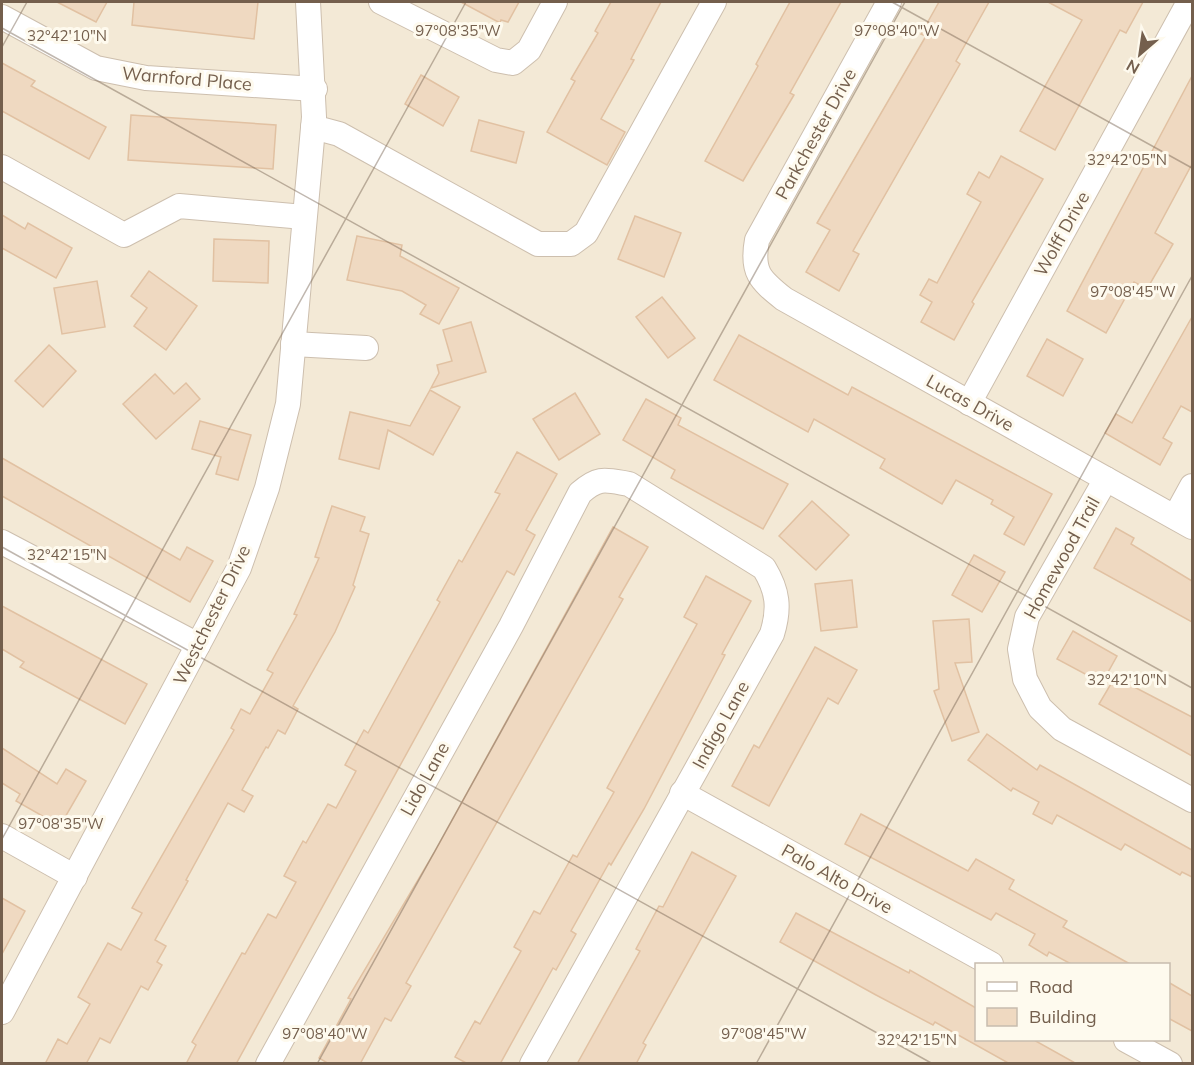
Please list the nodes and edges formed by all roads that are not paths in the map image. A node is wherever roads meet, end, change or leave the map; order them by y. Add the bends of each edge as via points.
1 (308, 2) edge
2 (381, 2) edge
3 (555, 2) edge
4 (714, 2) edge
5 (889, 2) edge
6 (1189, 2) edge
7 (3, 22) edge
8 (315, 89) junction
9 (313, 127) junction
10 (2, 167) edge
11 (304, 217) junction
12 (756, 270) joint
13 (293, 344) junction
14 (366, 348) dead end
15 (969, 403) junction
16 (1106, 478) junction
17 (1192, 486) edge
18 (580, 493) joint
19 (1184, 522) edge
20 (2, 542) edge
21 (198, 645) junction
22 (682, 793) junction
23 (1192, 800) edge
24 (2, 836) edge
25 (75, 877) junction
26 (989, 963) edge
27 (2, 1012) edge
28 (1128, 1041) edge
29 (268, 1064) edge
30 (532, 1064) edge
31 (1170, 1064) edge

1 - 8 street, Westchester Drive
2 - 3 street via 496,60 513,63 529,50
4 - 9 street via 586,233 572,244 538,244 339,134
5 - 12 street, Parkchester Drive via 757,240
6 - 15 street, Wolff Drive
7 - 8 street, Warnford Place via 96,69 146,78
8 - 9 street, Westchester Drive
9 - 11 street, Westchester Drive
10 - 11 street via 124,235 179,206
11 - 13 street, Westchester Drive
12 - 15 street, Lucas Drive via 784,300
13 - 14 street
13 - 21 street, Westchester Drive via 288,404 267,488 239,568
15 - 16 street, Lucas Drive
16 - 19 street, Lucas Drive
16 - 23 street, Homewood Trail via 1027,616 1020,649 1025,679 1040,708 1062,729
17 - 19 street
18 - 22 street, Indigo Lane via 592,482 604,479 629,484 764,568 775,586 779,611 772,634
18 - 29 street, Lido Lane via 511,626
20 - 21 street
21 - 25 street, Westchester Drive
22 - 26 street, Palo Alto Drive
22 - 30 street, Indigo Lane
24 - 25 street
25 - 27 street, Westchester Drive
28 - 31 street

